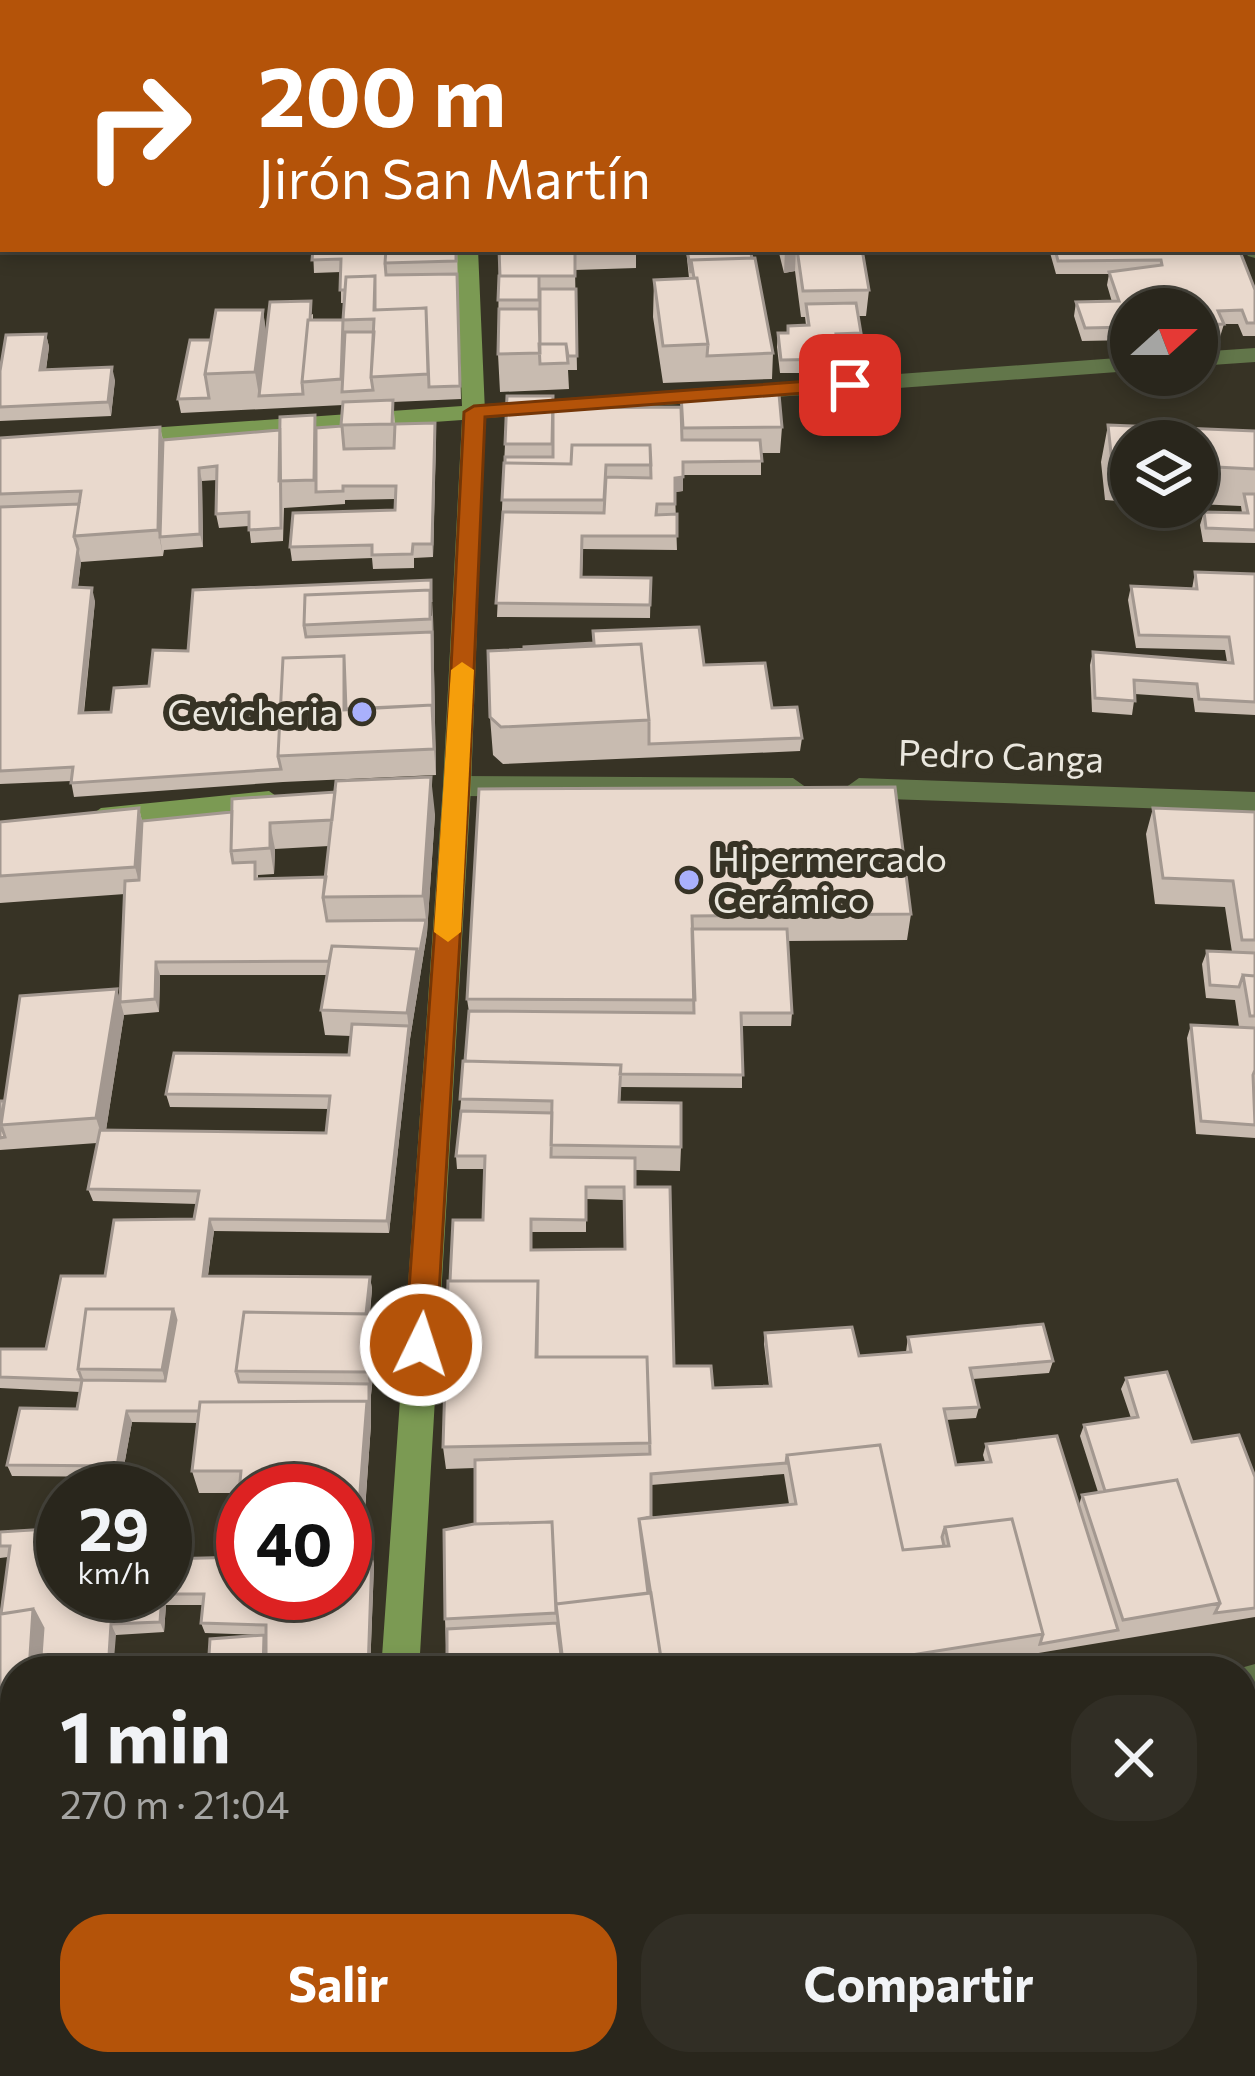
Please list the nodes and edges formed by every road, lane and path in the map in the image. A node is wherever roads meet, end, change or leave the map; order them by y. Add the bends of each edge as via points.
1 (467, 252) edge
2 (1255, 355) edge
3 (1218, 358) edge
4 (1110, 366) edge
5 (474, 412) junction
6 (95, 439) edge
7 (446, 787) junction
8 (301, 798) edge
9 (1255, 802) edge
10 (70, 822) edge
11 (401, 1656) edge

1 - 5 street
2 - 3 street
4 - 5 street
5 - 6 street
5 - 7 street
7 - 9 street, Pedro Canga via 963,789
7 - 11 street
8 - 10 street

